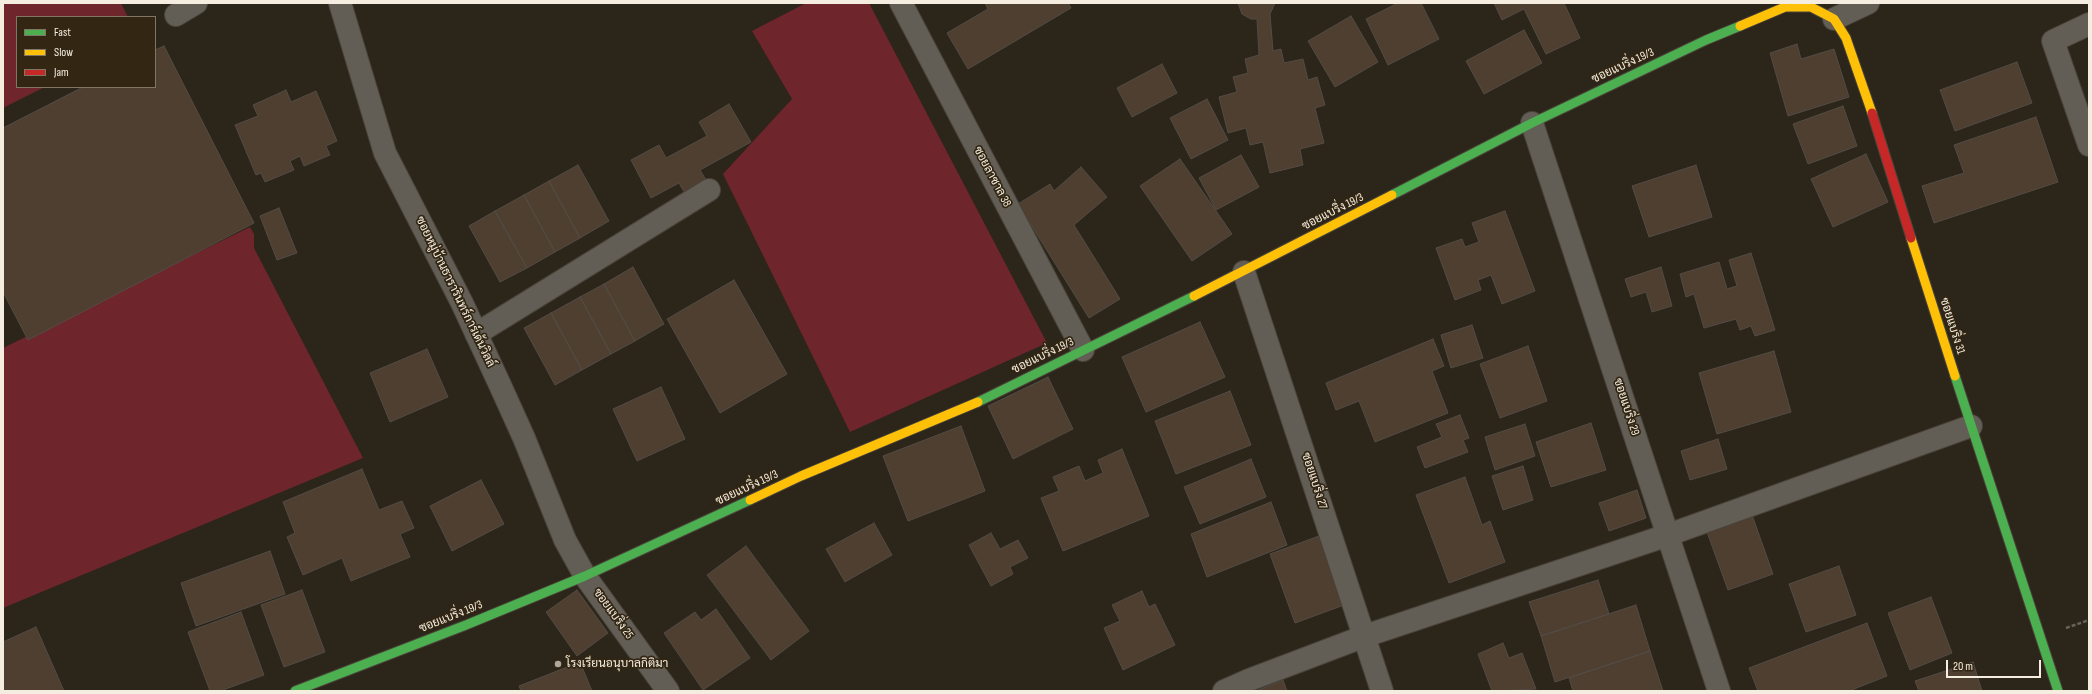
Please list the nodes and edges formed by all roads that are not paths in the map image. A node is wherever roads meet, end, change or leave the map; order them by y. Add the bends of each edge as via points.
1 (196, 3) edge
2 (340, 3) edge
3 (901, 3) edge
4 (1868, 3) edge
5 (1785, 7) joint
6 (176, 15) dead end
7 (1834, 19) junction
8 (2089, 24) edge
9 (1532, 122) junction
10 (2089, 145) edge
11 (709, 190) dead end
12 (1244, 272) junction
13 (476, 334) junction
14 (1083, 350) junction
15 (1971, 426) junction
16 (1668, 535) junction
17 (585, 576) junction
18 (1365, 636) junction
19 (295, 691) edge
20 (668, 691) edge
21 (1224, 691) edge
22 (1382, 691) edge
23 (1719, 691) edge
24 (2058, 691) edge

1 - 6 street
2 - 13 street, ซอยหมู่บ้านธารารินทร์การ์เด้นวิลล์ via 385,153
3 - 14 street, ซอยลาซาล 38
4 - 7 street
5 - 7 street, ซอยแบริ่ง 31 via 1812,7
5 - 9 street, ซอยแบริ่ง 19/3 via 1706,40
7 - 15 street, ซอยแบริ่ง 31 via 1846,38 1856,64
8 - 10 street via 2053,41
9 - 12 street, ซอยแบริ่ง 19/3
9 - 16 street, ซอยแบริ่ง 29
11 - 13 street
12 - 14 street, ซอยแบริ่ง 19/3
12 - 18 street, ซอยแบริ่ง 27
13 - 17 street, ซอยหมู่บ้านธารารินทร์การ์เด้นวิลล์ via 524,438 565,540
14 - 17 street, ซอยแบริ่ง 19/3 via 975,403 801,476
15 - 16 street
15 - 24 street, ซอยแบริ่ง 31
16 - 18 street
16 - 23 street, ซอยแบริ่ง 29
17 - 19 street, ซอยแบริ่ง 19/3
17 - 20 street, ซอยแบริ่ง 25
18 - 21 street
18 - 22 street, ซอยแบริ่ง 27

